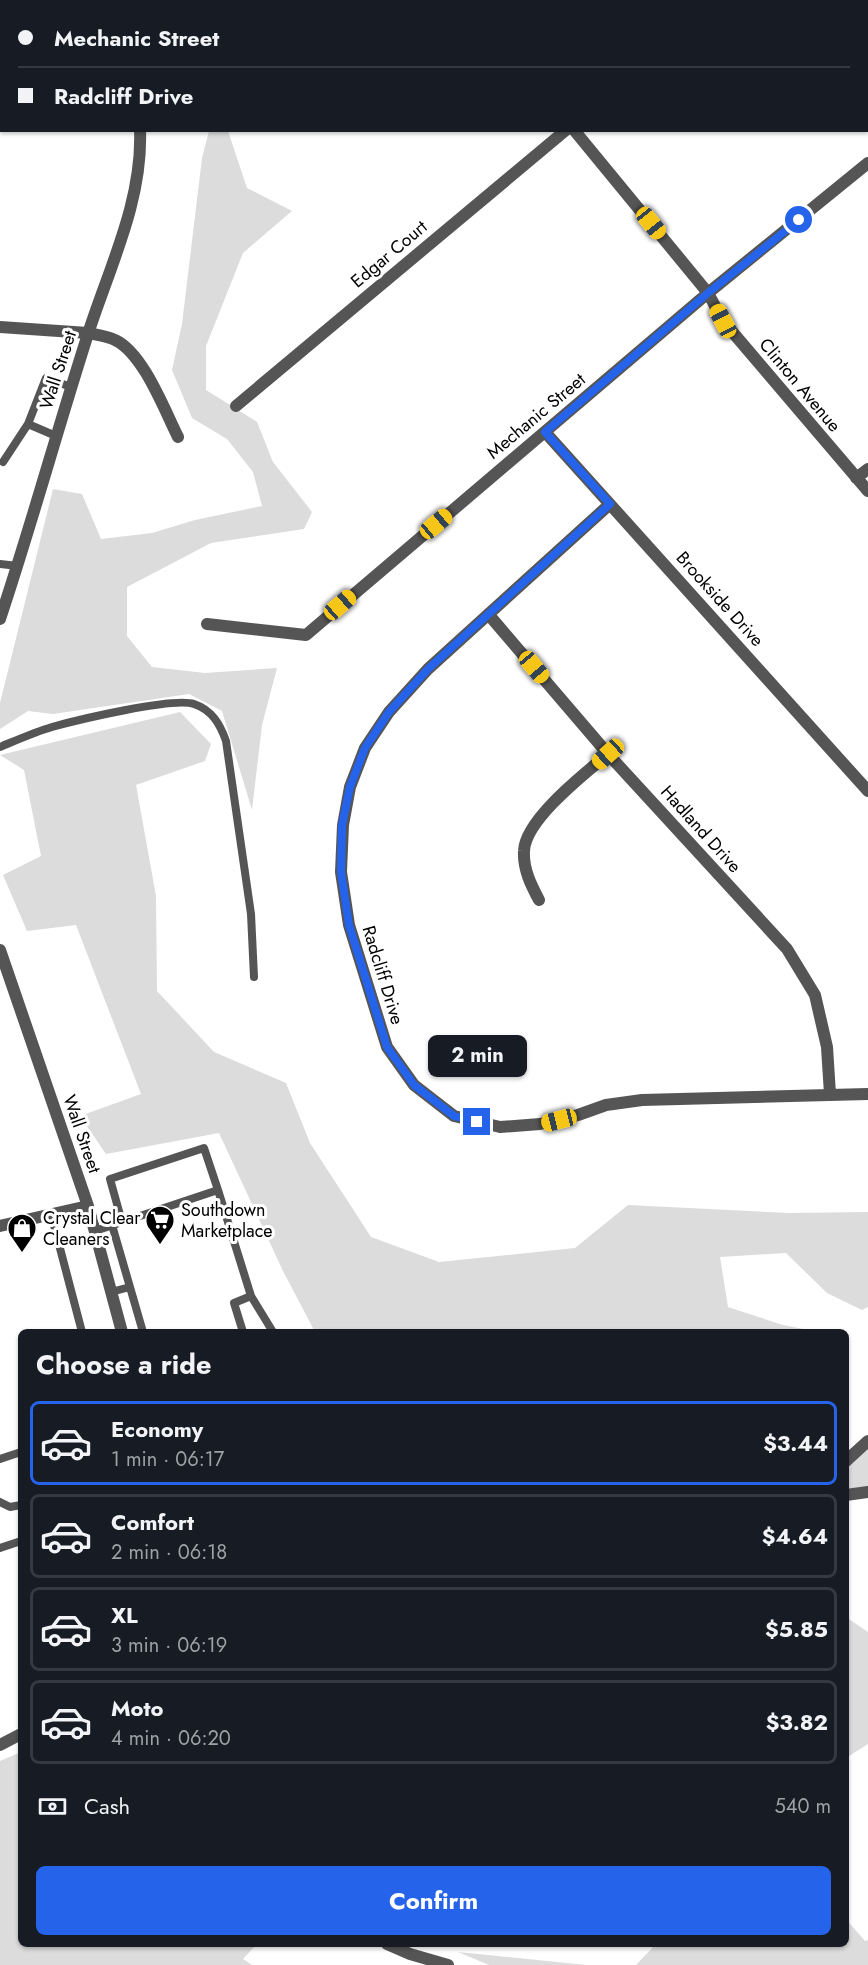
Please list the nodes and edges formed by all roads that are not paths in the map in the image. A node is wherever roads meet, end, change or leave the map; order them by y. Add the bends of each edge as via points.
1 (140, 132) edge
2 (564, 132) edge
3 (576, 132) edge
4 (868, 163) edge
5 (708, 293) junction
6 (0, 327) edge
7 (88, 333) junction
8 (71, 387) junction
9 (236, 406) dead end
10 (28, 423) junction
11 (545, 432) junction
12 (56, 436) junction
13 (178, 437) dead end
14 (3, 462) dead end
15 (868, 469) edge
16 (856, 478) junction
17 (868, 491) edge
18 (610, 504) junction
19 (0, 564) edge
20 (18, 566) junction
21 (489, 615) junction
22 (0, 620) edge
23 (207, 624) dead end
24 (0, 747) edge
25 (608, 754) junction
26 (868, 791) edge
27 (539, 900) dead end
28 (0, 950) edge
29 (254, 977) dead end
30 (830, 1094) junction
31 (868, 1094) edge
32 (218, 1190) junction
33 (87, 1206) junction
34 (51, 1214) junction
35 (122, 1222) junction
36 (112, 1225) junction
37 (0, 1226) edge
38 (95, 1232) junction
39 (130, 1287) junction
40 (111, 1292) junction
41 (251, 1296) junction
42 (81, 1329) edge
43 (121, 1329) edge
44 (142, 1329) edge
45 (242, 1329) edge
46 (271, 1329) edge
47 (868, 1441) edge
48 (18, 1453) edge
49 (849, 1458) edge
50 (0, 1460) edge
51 (868, 1492) edge
52 (849, 1495) edge
53 (0, 1502) edge
54 (18, 1506) edge
55 (18, 1542) edge
56 (0, 1548) edge
57 (18, 1736) edge
58 (0, 1745) edge
59 (394, 1947) edge
60 (448, 1965) edge

1 - 7 street, Wall Street via 123,236
2 - 9 street, Edgar Court
3 - 5 street, Clinton Avenue
4 - 5 street, Mechanic Street
5 - 11 street, Mechanic Street
5 - 16 street, Clinton Avenue via 723,321
6 - 7 street
7 - 8 street, Wall Street
7 - 13 street via 115,339 131,351
8 - 10 lane via 46,378
8 - 12 street, Wall Street
10 - 12 lane
10 - 14 lane
11 - 18 street, Brookside Drive
11 - 23 street, Mechanic Street via 306,635
12 - 20 street, Wall Street
15 - 16 street
16 - 17 street, Clinton Avenue
18 - 21 street, Radcliff Drive
18 - 26 street, Brookside Drive
19 - 20 lane
20 - 22 street, Wall Street
21 - 25 street, Hadland Drive
21 - 30 street, Radcliff Drive via 428,669 389,712 365,748 350,787 342,825 341,872 349,925 387,1047 414,1085 454,1116 500,1127 540,1124 606,1105 642,1100
24 - 29 lane via 51,727 144,707 192,703 206,709 219,723 226,741 251,914
25 - 27 street via 556,801 527,836 525,866
25 - 30 street, Hadland Drive via 787,950 815,995 827,1047
28 - 33 street, Wall Street
30 - 31 street, Radcliff Drive
32 - 35 lane
32 - 35 lane via 204,1148 110,1179
32 - 41 lane
33 - 34 street
33 - 38 street, Wall Street
34 - 37 street
34 - 42 lane
35 - 36 lane
36 - 38 lane
36 - 39 lane
38 - 40 street, Wall Street
39 - 40 lane
39 - 44 lane
40 - 43 street, Wall Street
41 - 45 lane via 234,1303
41 - 46 lane
47 - 49 street
48 - 50 lane
51 - 52 street
53 - 54 lane
55 - 56 lane
57 - 58 street
59 - 60 street

